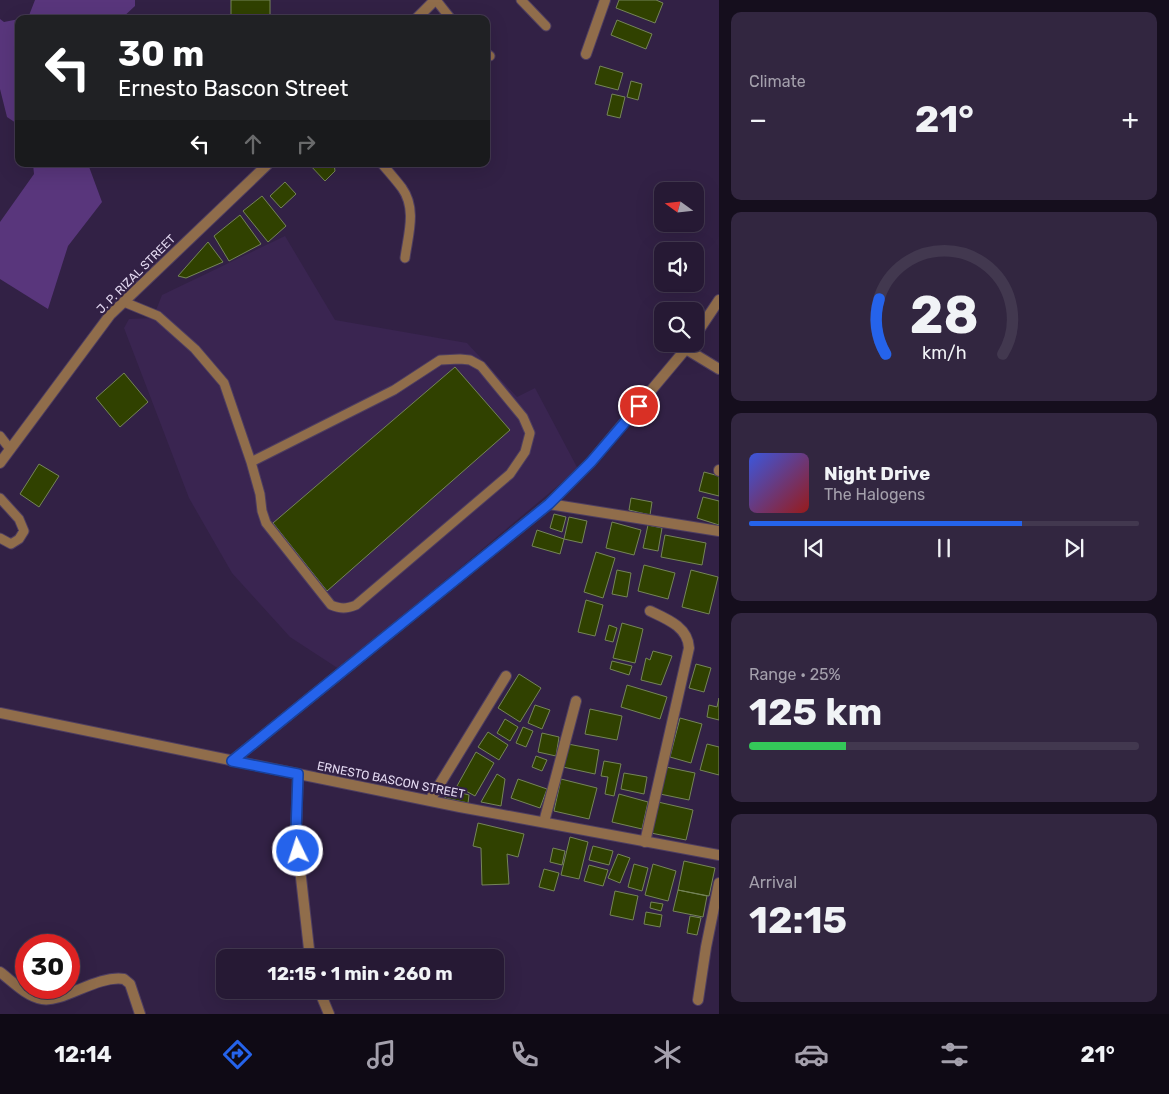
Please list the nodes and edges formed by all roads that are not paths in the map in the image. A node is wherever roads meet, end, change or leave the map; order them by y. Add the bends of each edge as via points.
1 (435, 0) edge
2 (521, 0) edge
3 (604, 0) edge
4 (420, 15) edge
5 (448, 15) edge
6 (546, 26) dead end
7 (586, 54) dead end
8 (265, 167) edge
9 (385, 167) edge
10 (405, 258) dead end
11 (719, 300) edge
12 (124, 302) junction
13 (704, 322) edge
14 (683, 352) edge
15 (696, 352) edge
16 (719, 369) edge
17 (0, 436) edge
18 (10, 449) junction
19 (251, 462) junction
20 (0, 463) edge
21 (0, 498) edge
22 (549, 504) junction
23 (719, 531) edge
24 (0, 538) edge
25 (650, 611) dead end
26 (506, 676) dead end
27 (576, 701) dead end
28 (0, 713) edge
29 (232, 761) junction
30 (298, 774) junction
31 (430, 800) junction
32 (544, 822) junction
33 (645, 842) junction
34 (719, 855) edge
35 (719, 883) edge
36 (309, 949) edge
37 (0, 972) edge
38 (323, 999) edge
39 (698, 1000) dead end
40 (140, 1014) edge
41 (329, 1014) edge

1 - 4 street
1 - 5 lane
2 - 6 lane
3 - 7 street
8 - 12 street, J. P. RIZAL STREET
9 - 10 lane via 403,189 409,202 411,215
11 - 13 street
12 - 18 street, J. P. RIZAL STREET via 110,315
12 - 19 lane via 158,316 195,349 224,383
14 - 22 street via 591,462
15 - 16 street
17 - 18 lane
18 - 20 street, J. P. RIZAL STREET
19 - 19 lane via 394,390 440,360 470,360 481,366 523,417 530,434 525,452 510,474 356,606 347,609 332,605 266,523
21 - 24 lane via 19,519 24,531 11,544
22 - 23 street
22 - 29 street
25 - 33 street via 680,628 686,634 689,648
26 - 31 street
27 - 32 street
28 - 29 street, ERNESTO BASCON STREET
29 - 30 street, ERNESTO BASCON STREET
30 - 31 street, ERNESTO BASCON STREET
30 - 36 street via 296,833
31 - 32 street, ERNESTO BASCON STREET
32 - 33 street, ERNESTO BASCON STREET
33 - 34 street, ERNESTO BASCON STREET
35 - 39 street
37 - 40 street via 32,996 43,1000 108,979 124,979 130,984
38 - 41 street

